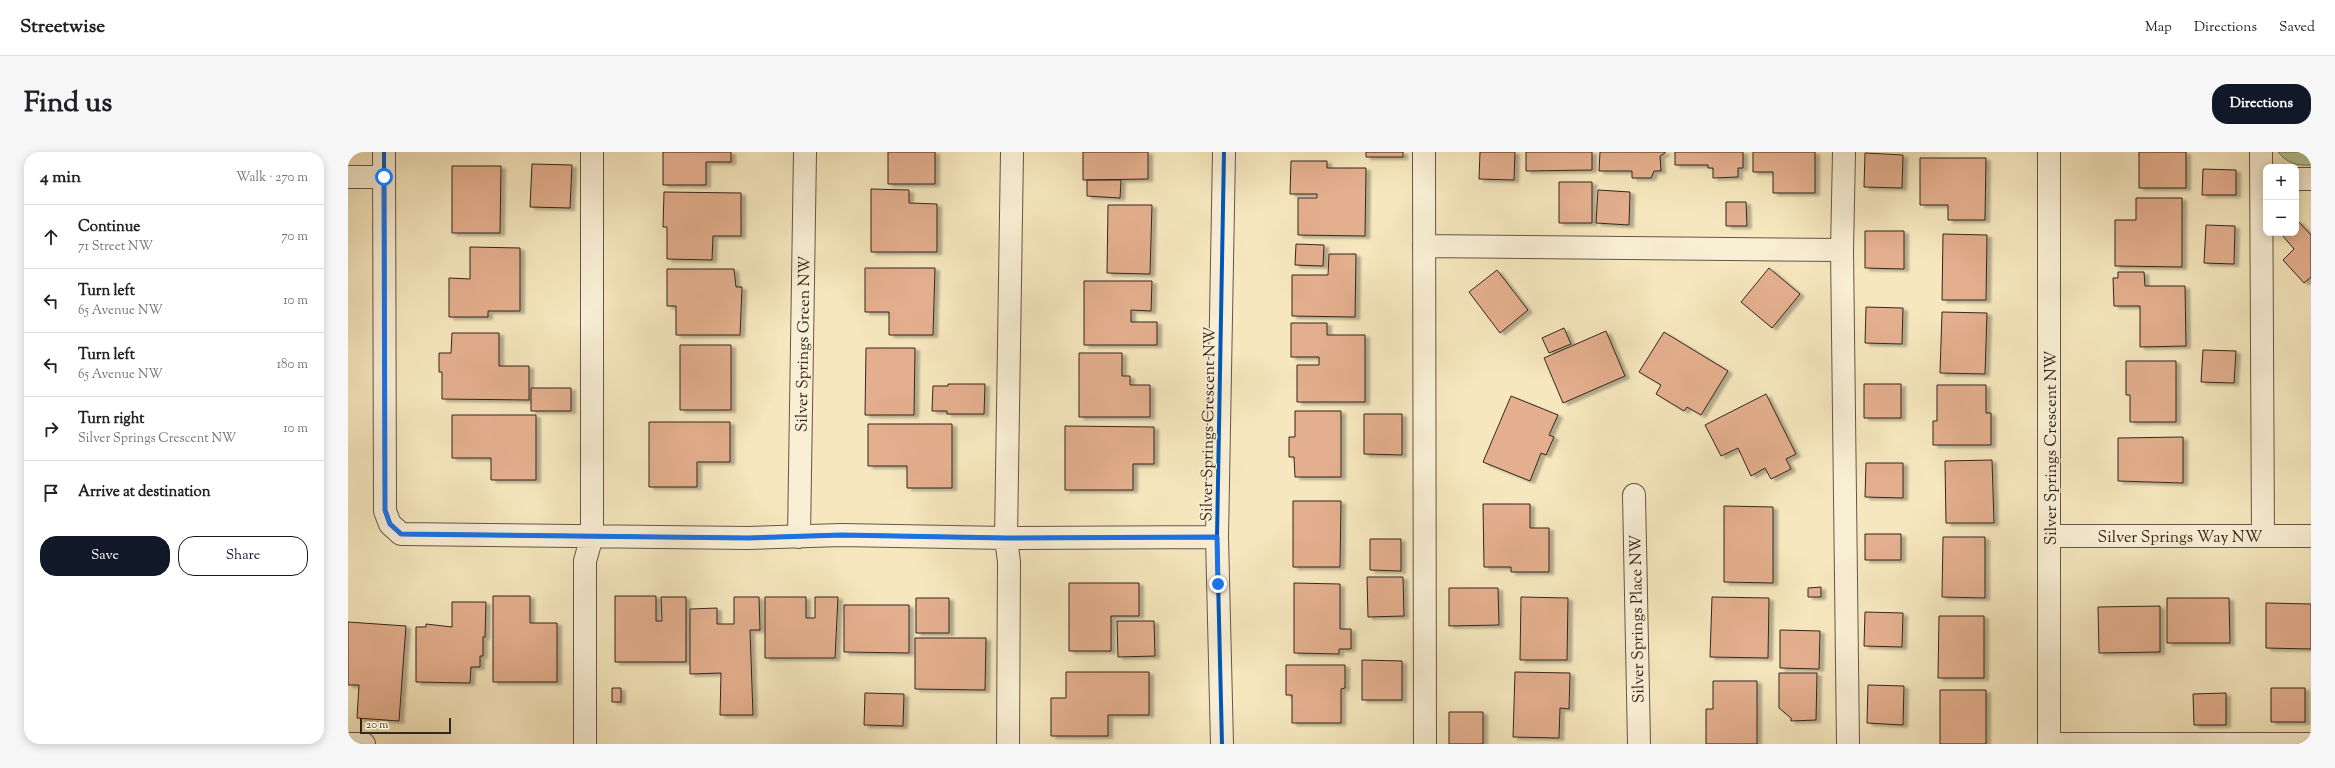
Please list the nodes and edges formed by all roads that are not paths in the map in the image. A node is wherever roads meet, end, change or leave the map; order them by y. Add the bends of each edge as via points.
1 (384, 152) edge
2 (592, 152) edge
3 (805, 152) edge
4 (1012, 152) edge
5 (1224, 152) edge
6 (1424, 152) edge
7 (1844, 152) edge
8 (2049, 152) edge
9 (2261, 152) edge
10 (2263, 171) edge
11 (348, 177) edge
12 (384, 177) junction
13 (2299, 179) edge
14 (2311, 179) edge
15 (2264, 200) edge
16 (1424, 246) junction
17 (1842, 250) junction
18 (1634, 495) dead end
19 (2263, 535) junction
20 (592, 536) junction
21 (2050, 536) junction
22 (2311, 536) edge
23 (799, 537) junction
24 (1217, 537) junction
25 (1006, 538) junction
26 (348, 744) edge
27 (364, 744) edge
28 (585, 744) edge
29 (1008, 744) edge
30 (1222, 744) edge
31 (1425, 744) edge
32 (1639, 744) edge
33 (1848, 744) edge
34 (2049, 744) edge
35 (2311, 744) edge

1 - 12 street
2 - 20 street
3 - 23 street, Silver Springs Green NW
4 - 25 street
5 - 24 street, Silver Springs Crescent NW
6 - 16 street
7 - 17 street
8 - 21 street, Silver Springs Crescent NW
9 - 10 street
11 - 12 street
12 - 20 street via 385,510 390,524 401,534
13 - 14 street
15 - 19 street
16 - 17 street
16 - 31 street
17 - 33 street
18 - 32 street, Silver Springs Place NW
19 - 21 street, Silver Springs Way NW
19 - 22 street, Silver Springs Way NW
20 - 23 street
20 - 28 street via 585,561
21 - 34 street, Silver Springs Crescent NW
23 - 25 street via 841,535
24 - 25 street
24 - 30 street, Silver Springs Crescent NW
25 - 29 street via 1009,562
26 - 27 street
34 - 35 street

